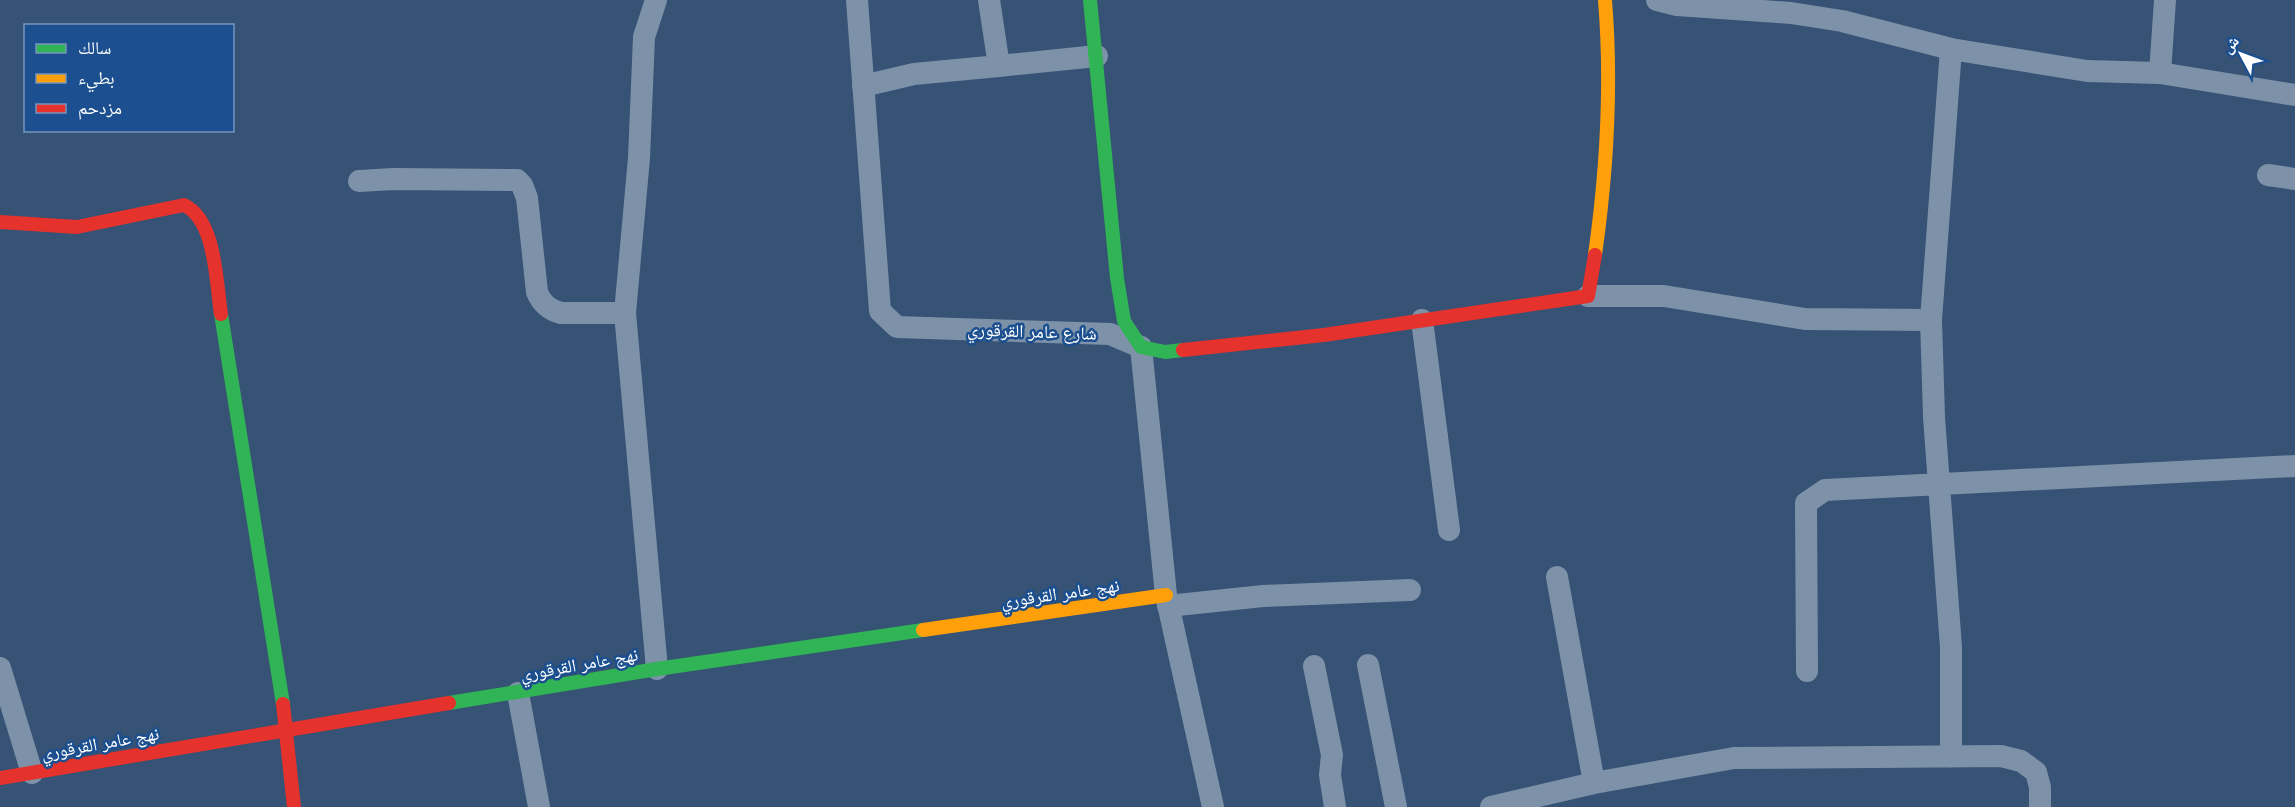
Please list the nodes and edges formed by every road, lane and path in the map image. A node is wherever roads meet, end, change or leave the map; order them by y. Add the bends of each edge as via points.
1 (656, 0) edge
2 (857, 0) edge
3 (989, 0) edge
4 (1090, 0) edge
5 (1605, 0) edge
6 (1657, 0) edge
7 (2165, 0) edge
8 (1951, 49) junction
9 (1096, 56) junction
10 (999, 66) junction
11 (2160, 73) junction
12 (863, 86) junction
13 (2295, 95) edge
14 (2268, 175) dead end
15 (2295, 179) edge
16 (359, 182) dead end
17 (0, 222) edge
18 (1588, 296) junction
19 (625, 313) junction
20 (1422, 320) junction
21 (1931, 320) junction
22 (1142, 346) junction
23 (2295, 466) edge
24 (1940, 486) junction
25 (1449, 530) dead end
26 (1557, 577) dead end
27 (1410, 590) dead end
28 (1167, 601) junction
29 (1368, 665) dead end
30 (1314, 666) dead end
31 (0, 669) edge
32 (657, 669) junction
33 (1807, 671) dead end
34 (518, 693) junction
35 (286, 730) junction
36 (1951, 757) junction
37 (32, 773) junction
38 (0, 778) edge
39 (1594, 783) junction
40 (294, 807) edge
41 (539, 807) edge
42 (1213, 807) edge
43 (1335, 807) edge
44 (1396, 807) edge
45 (1491, 807) edge
46 (2040, 807) edge

1 - 19 street via 644,37 639,158
2 - 12 street, شارع عامر القرقوري
3 - 10 street
4 - 9 street
5 - 18 street via 1609,39 1608,126
6 - 8 street via 1842,21
7 - 11 street
8 - 11 street via 2087,71
8 - 21 street
9 - 10 street
9 - 22 street via 1117,278 1124,321
10 - 12 street via 914,74
11 - 13 street
12 - 22 street, شارع عامر القرقوري via 880,311 897,327 1110,334
14 - 15 street
16 - 19 street via 517,180 526,198 541,301 561,313
17 - 35 street via 77,226 184,205 197,211 204,222
18 - 20 street
18 - 21 street via 1664,296 1805,319
19 - 32 street
20 - 22 street via 1165,352
20 - 25 street
21 - 24 street
22 - 28 street
23 - 24 street
24 - 33 street via 1825,490 1806,503
24 - 36 street via 1951,647
26 - 39 street
27 - 28 street
28 - 32 street, نهج عامر القرقوري
28 - 42 street
29 - 44 street
30 - 43 street via 1332,755 1330,775
31 - 37 street
32 - 34 street, نهج عامر القرقوري
34 - 35 street, نهج عامر القرقوري
34 - 41 street
35 - 37 street, نهج عامر القرقوري
35 - 40 street
36 - 39 street via 1734,758
36 - 46 street via 2001,756 2021,761 2036,772
37 - 38 street, نهج عامر القرقوري
39 - 45 street

